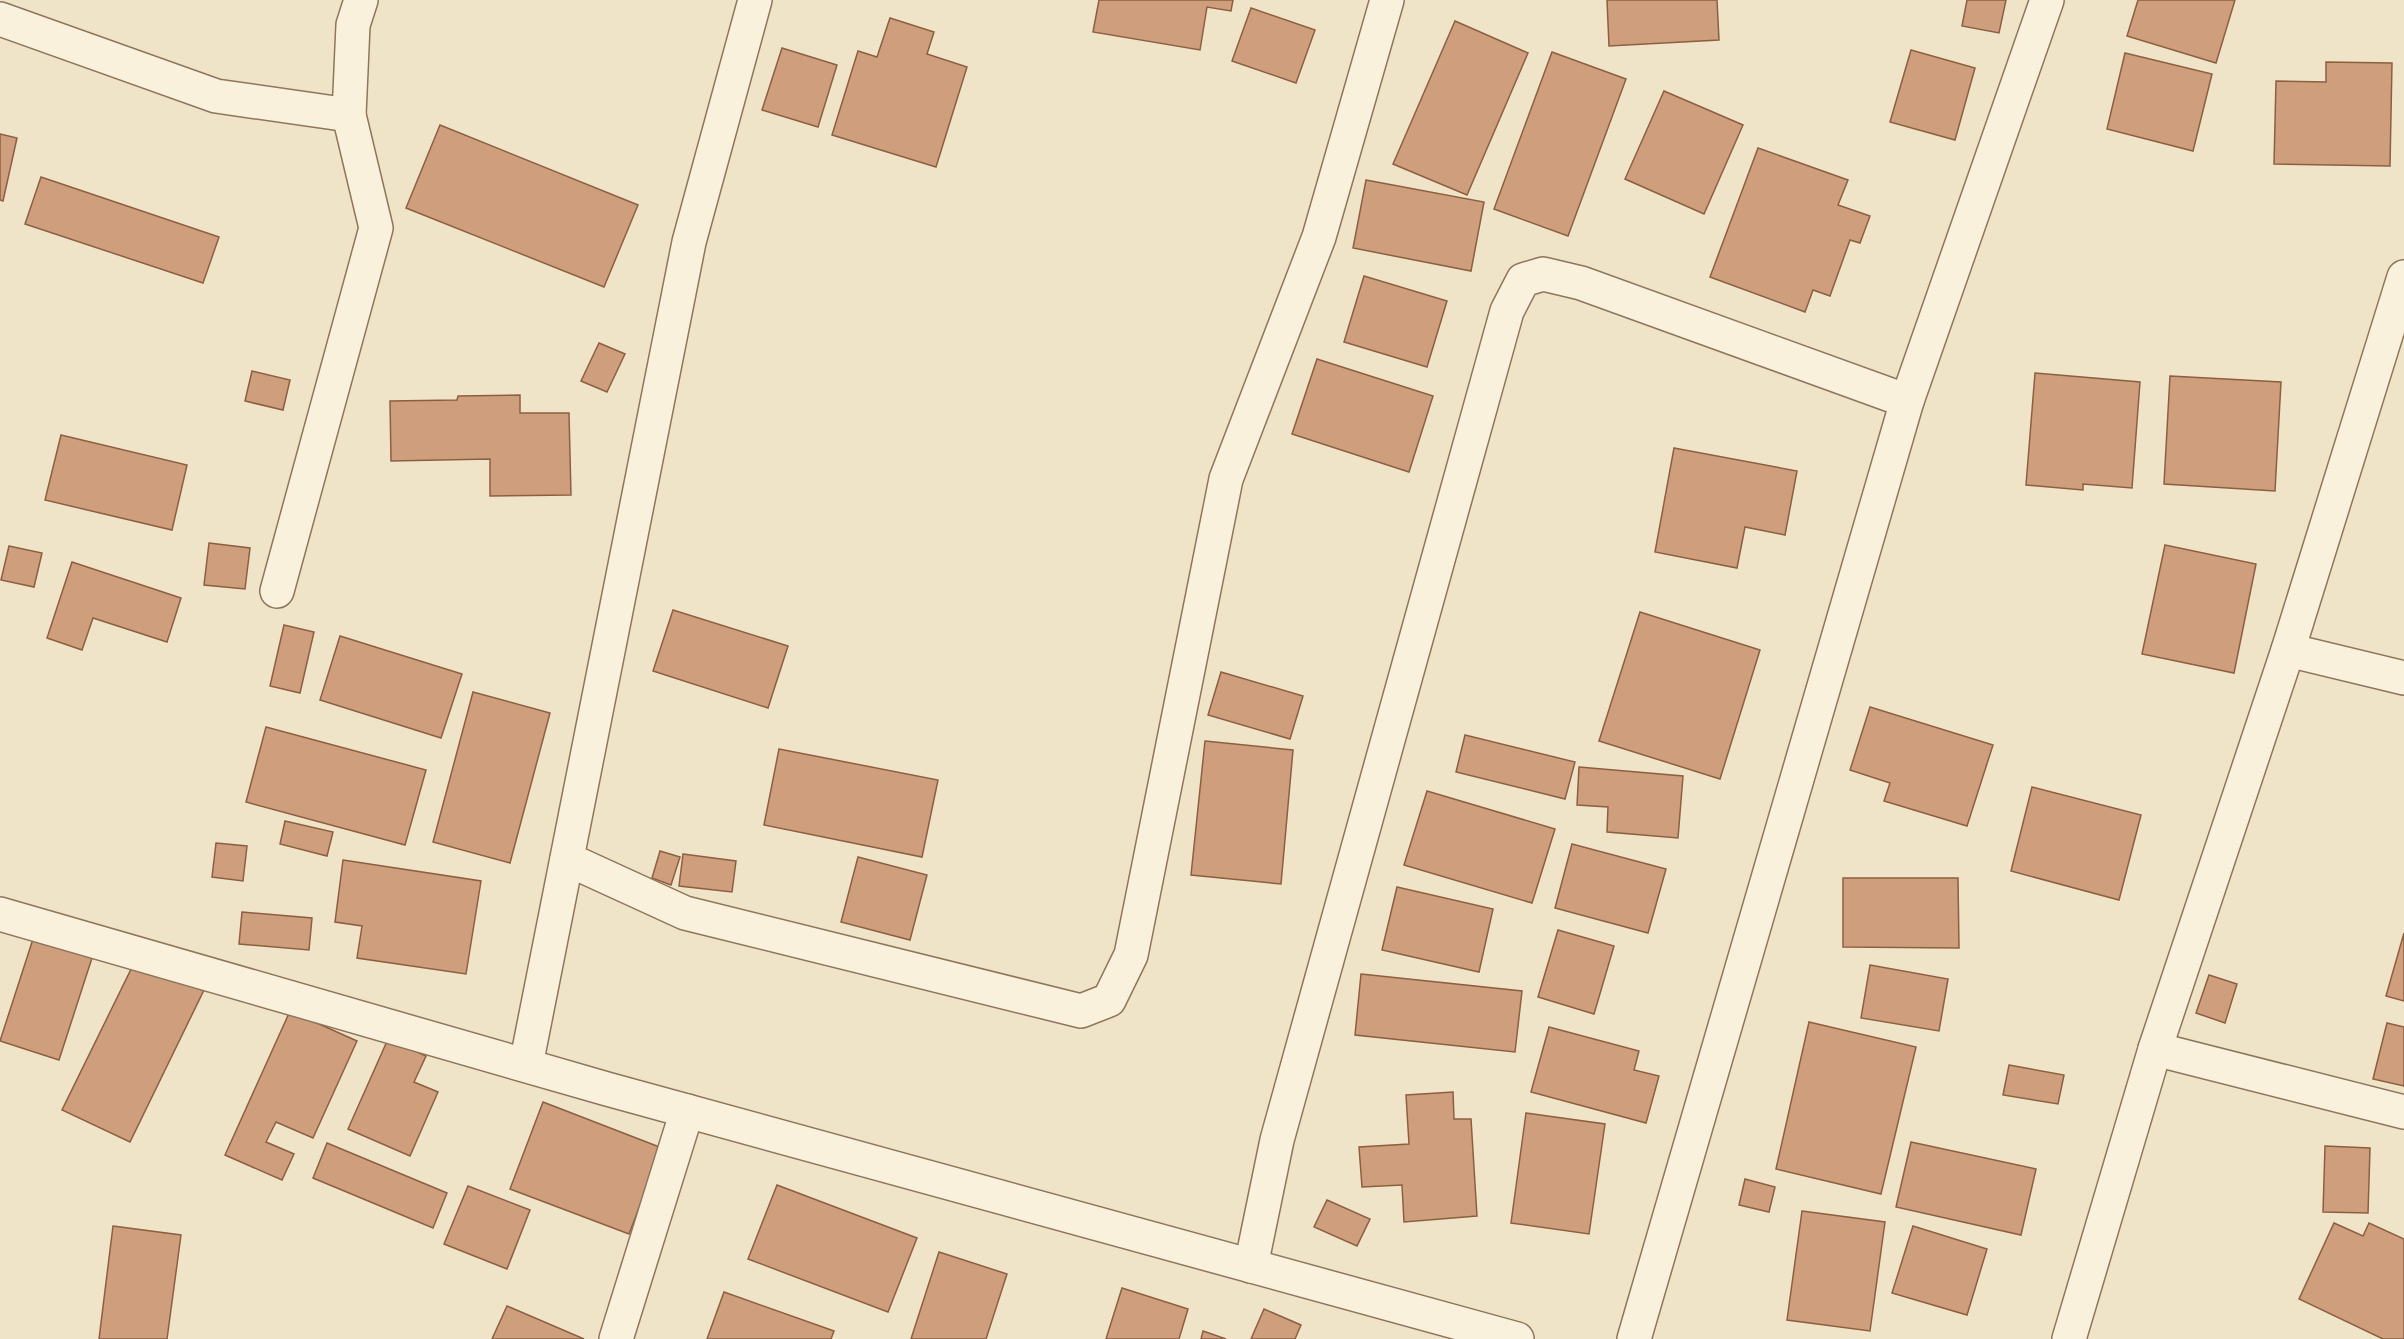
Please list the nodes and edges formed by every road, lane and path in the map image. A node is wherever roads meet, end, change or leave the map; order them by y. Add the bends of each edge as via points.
1 (361, 0) edge
2 (755, 0) edge
3 (1387, 0) edge
4 (2047, 0) edge
5 (0, 19) edge
6 (349, 115) junction
7 (2404, 277) edge
8 (1907, 401) junction
9 (277, 591) dead end
10 (2288, 650) junction
11 (2404, 678) edge
12 (567, 859) junction
13 (0, 914) edge
14 (2155, 1049) junction
15 (526, 1065) junction
16 (687, 1111) junction
17 (2404, 1112) edge
18 (1251, 1266) junction
19 (616, 1339) edge
20 (1517, 1339) edge
21 (1634, 1339) edge
22 (2069, 1339) edge

1 - 6 street via 352,25
2 - 12 street via 689,242
3 - 12 street via 1319,237 1226,479 1131,955 1109,1000 1081,1011 685,914
4 - 8 street
5 - 6 street via 216,96
6 - 9 street via 376,228
7 - 10 street
8 - 18 street via 1581,283 1543,273 1523,280 1507,311 1277,1140
8 - 21 street
10 - 11 street
10 - 14 street
12 - 15 street
13 - 15 street
14 - 17 street
14 - 22 street
15 - 16 street
16 - 18 street
16 - 19 street
18 - 20 street

